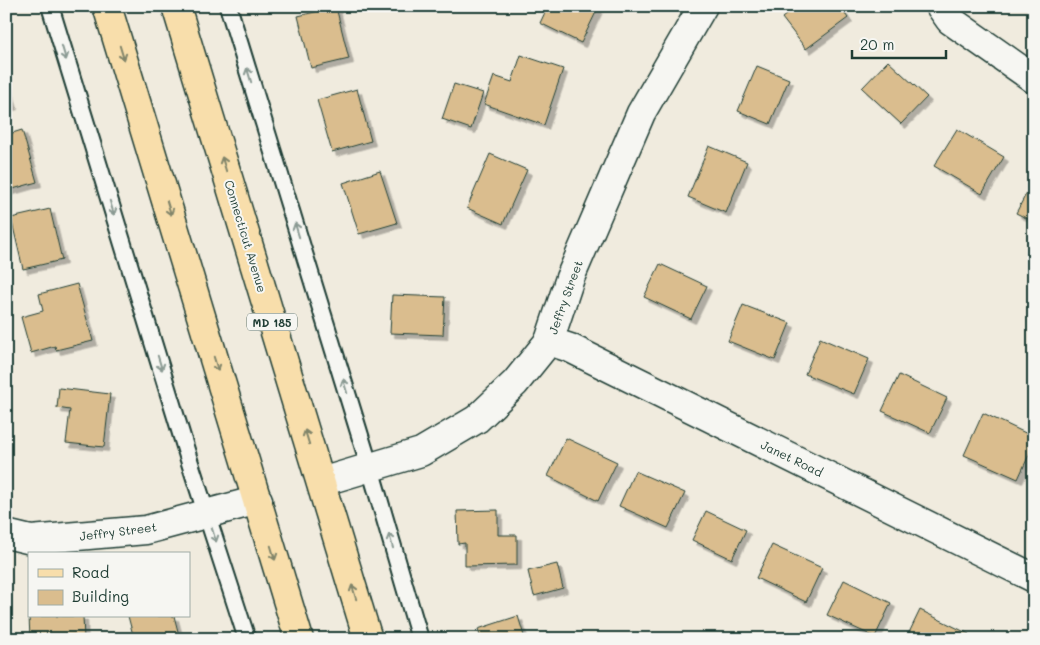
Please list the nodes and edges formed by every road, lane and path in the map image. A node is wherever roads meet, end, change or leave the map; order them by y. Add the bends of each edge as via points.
1 (50, 6) edge
2 (108, 6) edge
3 (176, 6) edge
4 (228, 6) edge
5 (703, 6) edge
6 (940, 6) edge
7 (1034, 79) edge
8 (549, 340) junction
9 (370, 468) junction
10 (321, 482) junction
11 (258, 500) junction
12 (207, 514) junction
13 (6, 534) edge
14 (1034, 578) edge
15 (247, 639) edge
16 (299, 639) edge
17 (368, 639) edge
18 (420, 639) edge

1 -> 12 lane
2 -> 11 main road
10 -> 3 main road, Connecticut Avenue / MD 185
9 -> 4 lane
5 - 8 street, Jeffry Street via 641,113 570,278
6 - 7 street via 950,20
8 - 9 street, Jeffry Street via 515,383 477,419 421,452
8 - 14 street, Janet Road
9 - 10 street, Jeffry Street
18 -> 9 lane
17 -> 10 main road, Connecticut Avenue / MD 185
11 - 12 street, Jeffry Street
11 -> 16 main road
12 - 13 street, Jeffry Street via 146,530 31,540
12 -> 15 lane

